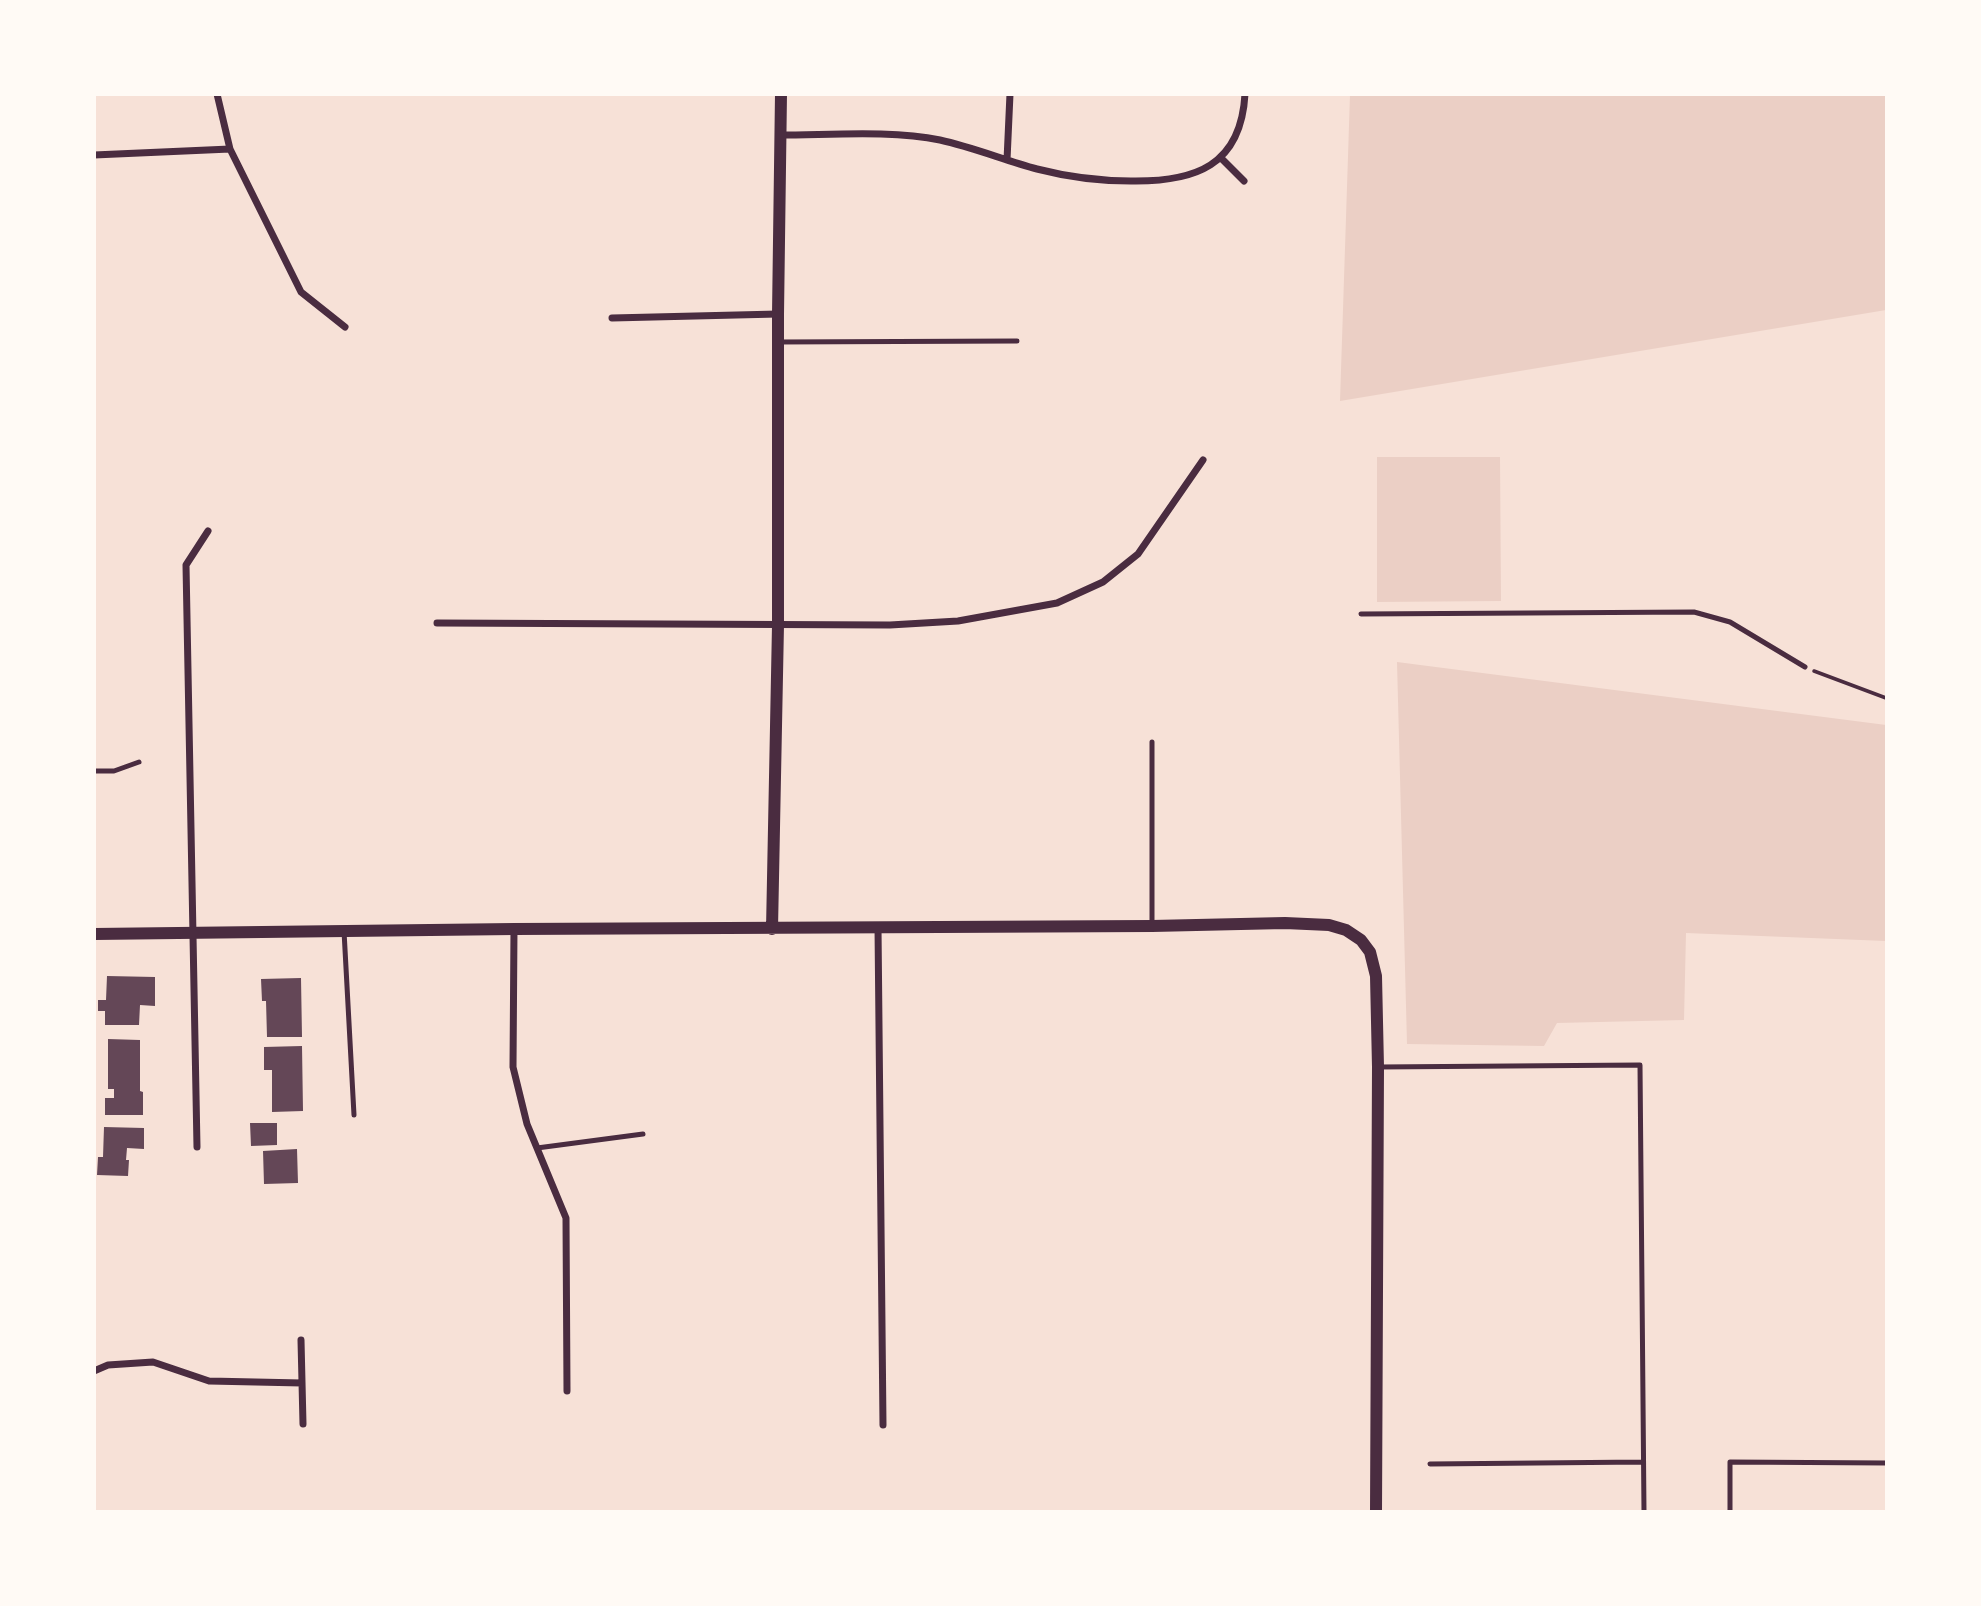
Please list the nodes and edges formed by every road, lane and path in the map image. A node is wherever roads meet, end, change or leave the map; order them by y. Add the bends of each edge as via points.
1 (217, 94) edge
2 (781, 94) edge
3 (1010, 94) edge
4 (1245, 94) edge
5 (780, 135) junction
6 (230, 149) junction
7 (94, 155) edge
8 (1221, 158) junction
9 (1007, 160) junction
10 (1244, 181) dead end
11 (778, 314) junction
12 (612, 318) dead end
13 (345, 327) dead end
14 (1017, 341) dead end
15 (778, 342) junction
16 (1203, 460) dead end
17 (208, 531) dead end
18 (1361, 614) dead end
19 (437, 623) dead end
20 (778, 625) junction
21 (1805, 667) joint
22 (1886, 698) edge
23 (1152, 742) dead end
24 (139, 762) dead end
25 (94, 771) edge
26 (1153, 926) junction
27 (878, 927) junction
28 (513, 929) junction
29 (772, 929) junction
30 (344, 931) junction
31 (94, 934) edge
32 (194, 934) junction
33 (1378, 1067) junction
34 (354, 1115) dead end
35 (643, 1134) dead end
36 (197, 1147) dead end
37 (537, 1148) junction
38 (302, 1340) dead end
39 (94, 1371) edge
40 (302, 1383) junction
41 (567, 1391) dead end
42 (303, 1424) dead end
43 (883, 1425) dead end
44 (1643, 1462) junction
45 (1886, 1463) edge
46 (1430, 1464) dead end
47 (1376, 1511) edge
48 (1644, 1511) edge
49 (1730, 1511) edge

1 - 6 street
2 - 5 street
3 - 9 street
4 - 8 street via 1240,126
5 - 9 street via 911,136
5 - 11 street
6 - 7 street
6 - 13 street via 302,292
8 - 9 street via 1189,176 1148,181 1072,177
8 - 10 street
11 - 12 street
11 - 15 street
14 - 15 lane
15 - 20 street
16 - 20 street via 1138,554 1103,582 1057,603 958,621
17 - 32 street via 186,565
18 - 21 lane via 1694,612 1730,622
19 - 20 street
20 - 29 street
21 - 22 path
23 - 26 lane
24 - 25 lane via 114,771
26 - 27 street
26 - 33 street via 1285,923 1346,930 1370,952 1376,976
27 - 29 street
27 - 43 street
28 - 29 street
28 - 30 street
28 - 37 street via 513,1067
30 - 32 street
30 - 34 lane
31 - 32 street
32 - 36 street
33 - 44 lane via 1640,1065
33 - 47 street
35 - 37 lane
37 - 41 street via 566,1218
38 - 40 street
39 - 40 street via 108,1365 153,1362 209,1381
40 - 42 street
44 - 46 lane
44 - 48 lane
45 - 49 lane via 1730,1462

